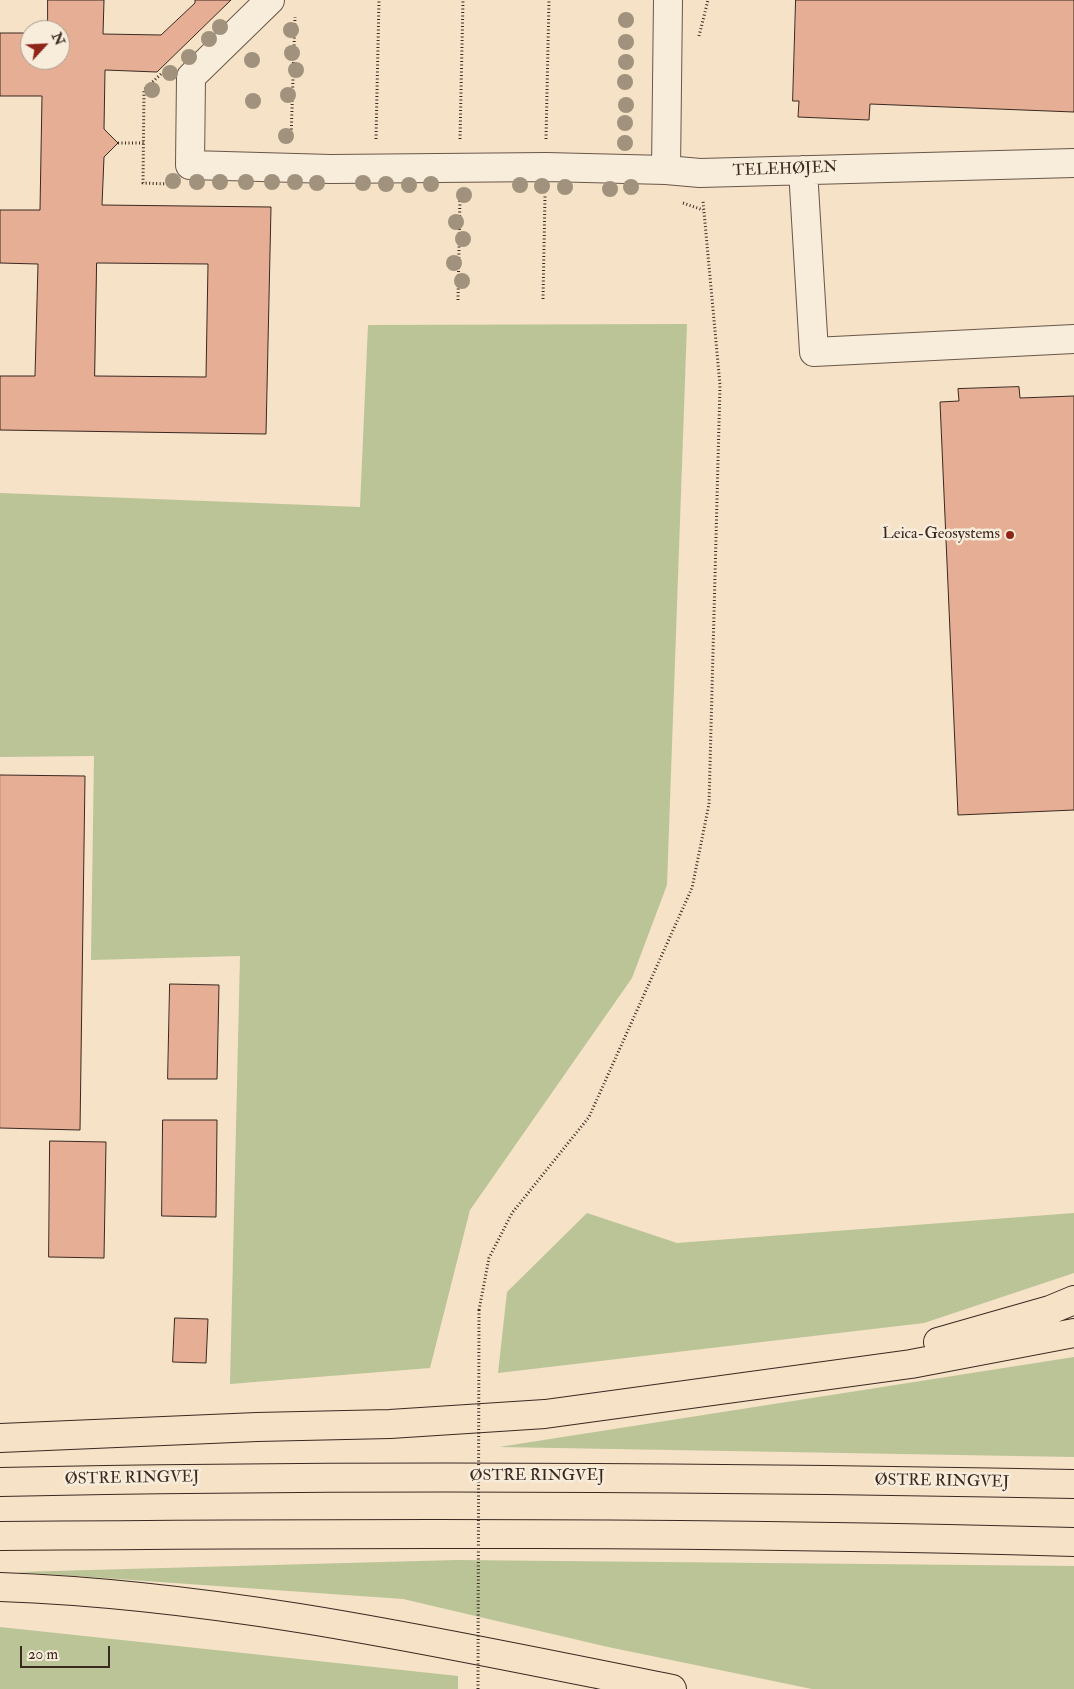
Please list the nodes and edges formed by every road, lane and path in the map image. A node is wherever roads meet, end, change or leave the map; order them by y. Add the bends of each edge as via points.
1 (270, 0) edge
2 (379, 0) edge
3 (668, 0) edge
4 (708, 0) edge
5 (295, 10) dead end
6 (696, 44) dead end
7 (118, 143) dead end
8 (144, 144) dead end
9 (1074, 162) edge
10 (290, 168) junction
11 (375, 168) junction
12 (666, 170) junction
13 (803, 170) junction
14 (700, 172) junction
15 (1074, 339) edge
16 (1074, 1300) edge
17 (1074, 1333) edge
18 (787, 1382) junction
19 (0, 1438) edge
20 (0, 1482) edge
21 (1074, 1484) edge
22 (0, 1536) edge
23 (1074, 1542) edge
24 (0, 1587) edge
25 (478, 1689) edge
26 (672, 1689) edge

1 - 10 street, TELEHØJEN via 191,77 190,165
2 - 11 path
3 - 12 street
4 - 6 path
5 - 10 path
7 - 8 path
9 - 13 street, TELEHØJEN
10 - 11 street, TELEHØJEN
11 - 12 street, TELEHØJEN
12 - 14 street, TELEHØJEN
13 - 14 street, TELEHØJEN
13 - 15 street via 814,352
14 - 25 path, bridge via 720,385 709,804 692,888 589,1117 512,1213 489,1258 478,1310
16 - 18 main road via 968,1334
17 - 18 main road via 911,1364
18 - 19 main road via 535,1414 390,1424
20 - 21 main road, ØSTRE RINGVEJ via 587,1477
22 - 23 main road via 589,1534
24 - 26 main road via 261,1611

